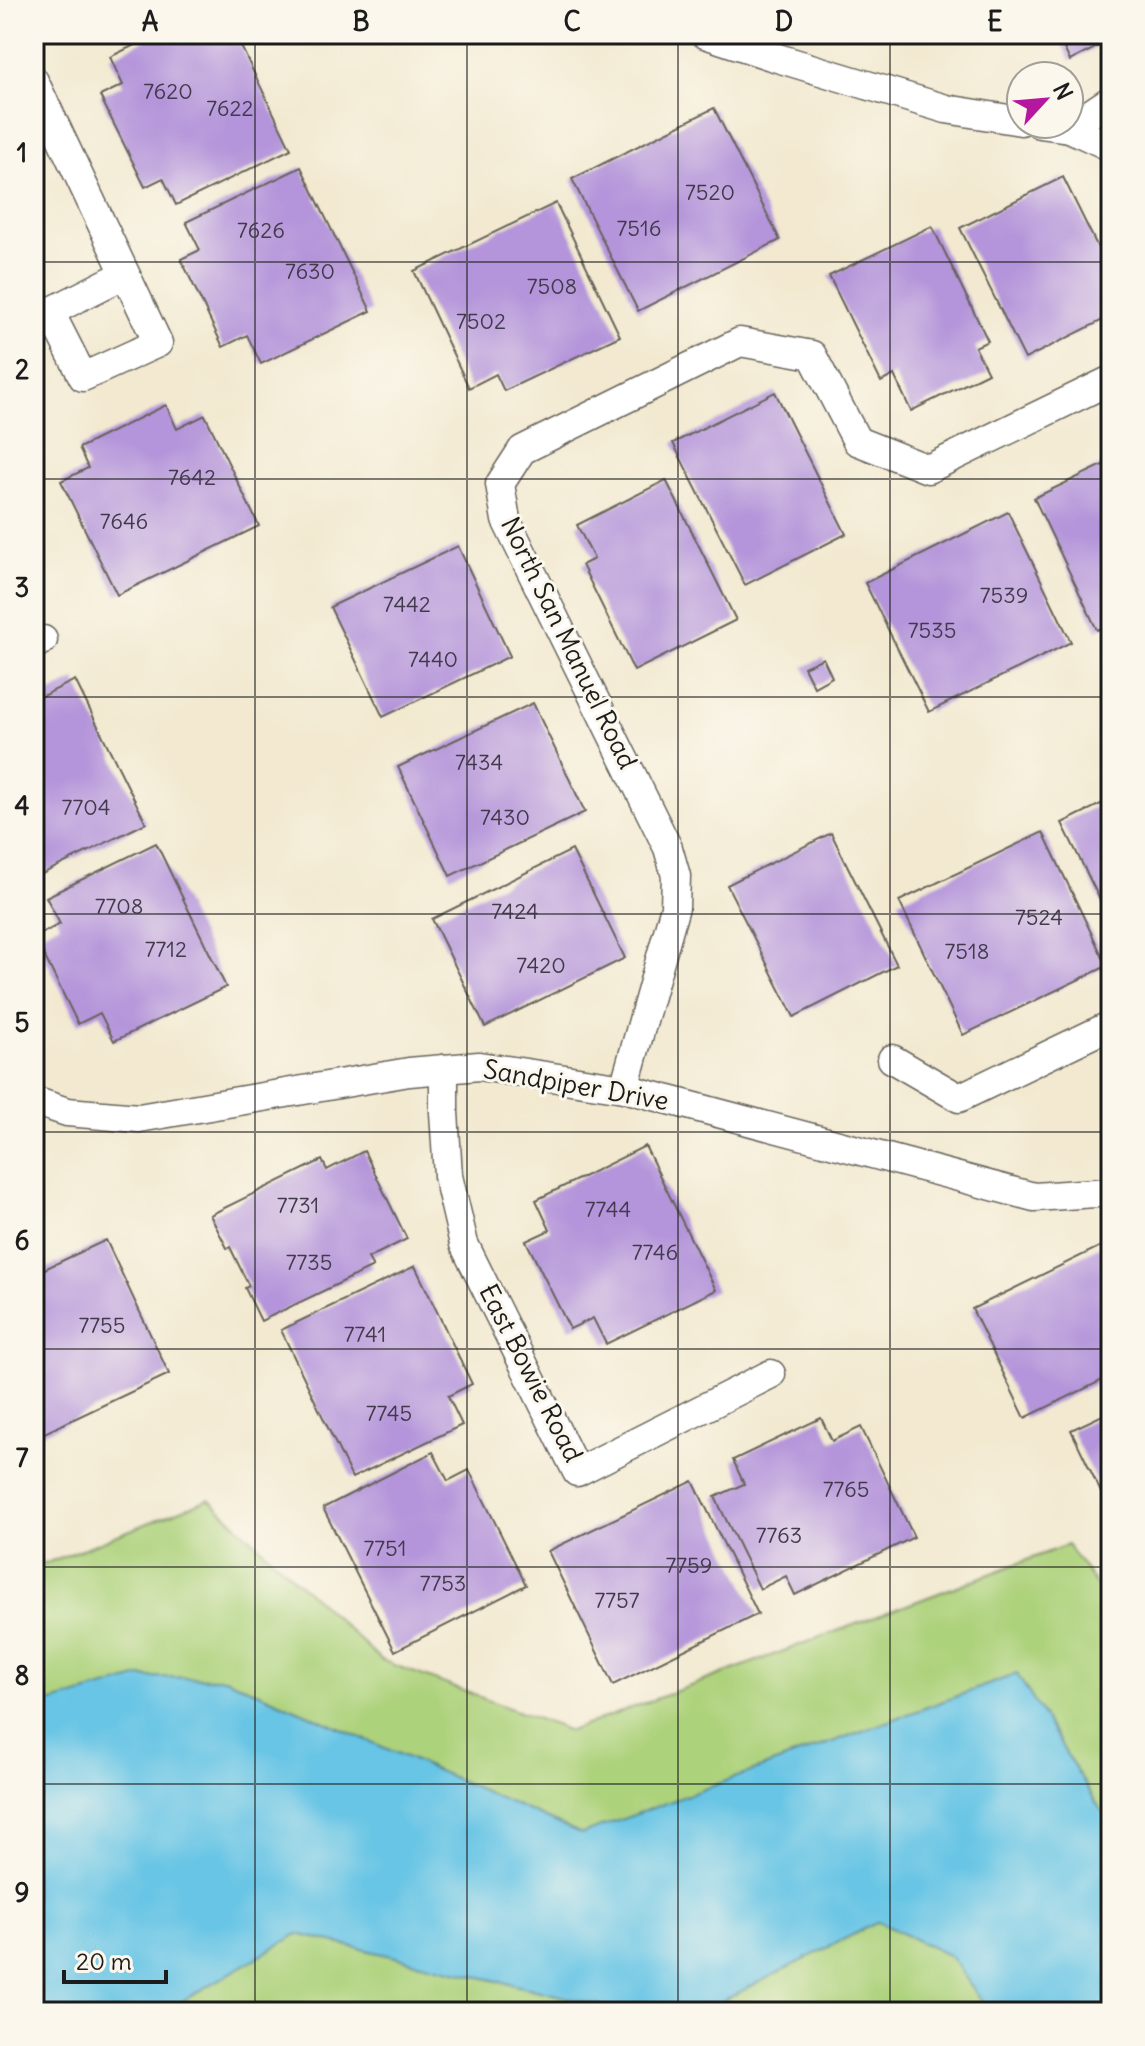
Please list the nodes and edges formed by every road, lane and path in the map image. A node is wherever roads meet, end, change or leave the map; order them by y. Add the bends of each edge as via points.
1 (705, 34) edge
2 (775, 45) edge
3 (34, 81) edge
4 (1111, 100) edge
5 (1085, 117) edge
6 (1005, 118) edge
7 (1085, 135) edge
8 (1111, 147) edge
9 (125, 274) dead end
10 (1111, 380) edge
11 (1111, 1025) edge
12 (892, 1059) dead end
13 (444, 1069) junction
14 (624, 1088) junction
15 (34, 1101) edge
16 (1111, 1192) edge
17 (771, 1374) dead end

1 - 2 street
2 - 6 street via 946,109
3 - 9 street
4 - 5 street
7 - 8 street
10 - 14 street, North San Manuel Road via 928,469 857,441 812,355 740,342 522,450 500,484 506,520 668,848 676,876 675,907
11 - 12 street via 959,1098
13 - 14 street, Sandpiper Drive via 479,1066
13 - 15 street, Sandpiper Drive via 139,1118 67,1112
13 - 17 street, East Bowie Road via 448,1176 464,1244 577,1472
14 - 16 street, Sandpiper Drive via 1034,1197

